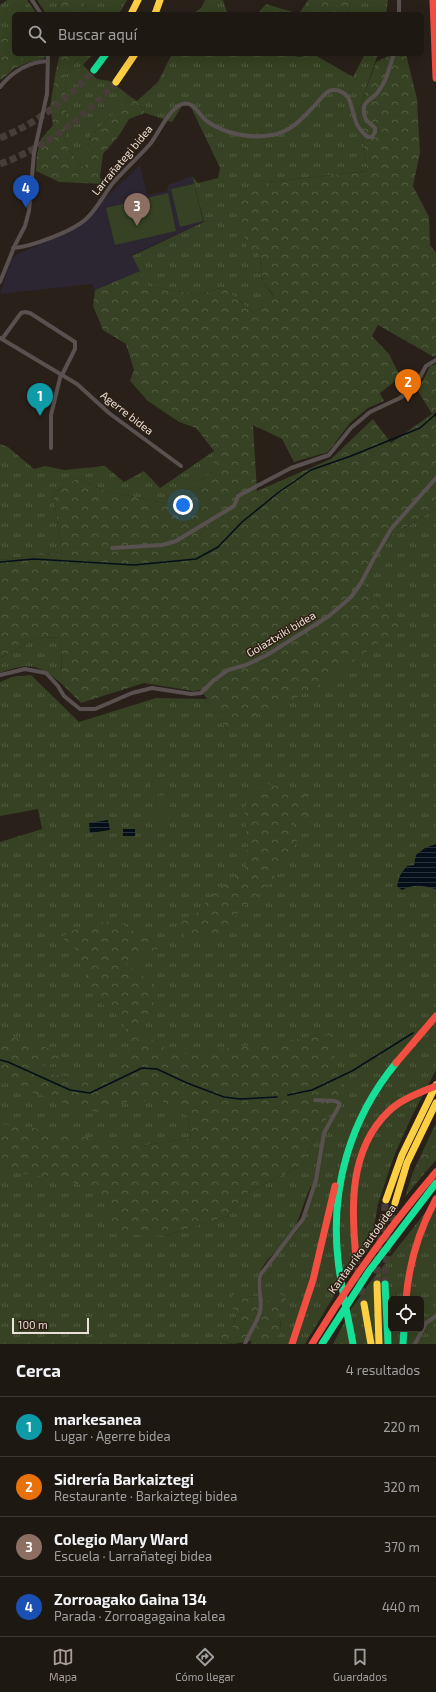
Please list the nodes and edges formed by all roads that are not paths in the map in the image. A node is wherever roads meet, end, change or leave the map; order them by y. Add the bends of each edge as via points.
1 (32, 0) edge
2 (138, 0) edge
3 (160, 0) edge
4 (399, 0) edge
5 (434, 0) edge
6 (40, 12) edge
7 (132, 12) edge
8 (156, 12) edge
9 (398, 12) edge
10 (48, 56) edge
11 (104, 56) edge
12 (134, 56) edge
13 (393, 56) edge
14 (48, 62) junction
15 (94, 70) tunnel mouth
16 (436, 78) edge
17 (116, 82) tunnel mouth
18 (0, 86) edge
19 (13, 248) junction
20 (0, 282) edge
21 (1, 339) edge
22 (436, 360) edge
23 (61, 375) junction
24 (51, 448) dead end
25 (181, 466) dead end
26 (436, 478) edge
27 (112, 548) dead end
28 (0, 675) edge
29 (436, 1016) edge
30 (436, 1086) edge
31 (315, 1100) dead end
32 (436, 1103) edge
33 (343, 1164) junction
34 (436, 1172) edge
35 (436, 1183) edge
36 (436, 1199) edge
37 (386, 1200) tunnel mouth
38 (395, 1203) tunnel mouth
39 (356, 1257) tunnel mouth
40 (377, 1284) tunnel mouth
41 (385, 1284) tunnel mouth
42 (406, 1296) edge
43 (364, 1304) tunnel mouth
44 (436, 1316) edge
45 (404, 1332) edge
46 (353, 1341) edge
47 (245, 1344) edge
48 (292, 1344) edge
49 (312, 1344) edge
50 (322, 1344) edge
51 (371, 1344) edge
52 (379, 1344) edge
53 (388, 1344) edge
54 (403, 1344) edge
55 (415, 1344) edge

1 - 6 street
2 - 7 highway
3 - 8 highway
4 - 9 street
5 - 16 highway
10 - 14 street
11 - 15 highway
12 - 17 highway
13 - 19 street, Larrañategi bidea via 380,90 369,99 365,107 366,120 375,128 372,136 361,130 354,119 348,97 339,91 328,92 289,129 272,135 249,136 225,130 208,122 189,103 182,104 174,110 151,143 114,182 84,220 66,231 24,248
14 - 18 street via 18,70
14 - 19 street via 47,94 34,153 29,211 25,226
19 - 20 street
21 - 23 street, Agerre bidea
21 - 23 street, Agerre bidea via 21,313 30,313 75,342 75,349
22 - 27 street via 426,366 414,388 400,398 370,412 351,428 329,455 292,468 238,496 234,506 176,541 162,545
23 - 24 street, Agerre bidea via 51,415
23 - 25 street, Agerre bidea via 77,384 109,413
26 - 28 street, Goiaztxiki bidea via 391,529 351,597 329,616 267,655 228,670 201,693 191,694 152,688 132,693 95,709 80,709 64,696 46,673 24,669
29 - 33 highway via 399,1058 372,1096 355,1129
30 - 37 highway via 403,1150
30 - 39 highway via 416,1093 394,1107 378,1124 362,1150 353,1193 352,1221
31 - 47 street via 336,1101 340,1106 326,1128 316,1180 303,1219 260,1274 260,1312
32 - 38 highway via 407,1163
33 - 46 highway via 336,1219 338,1262
33 - 48 highway via 339,1170 313,1280
34 - 49 highway, Kantauriko autobidea via 390,1228 337,1302
35 - 50 highway, Kantauriko autobidea via 368,1271
36 - 42 highway via 418,1239
40 - 52 highway
41 - 53 highway
43 - 51 highway
44 - 55 street via 426,1324
45 - 54 highway

